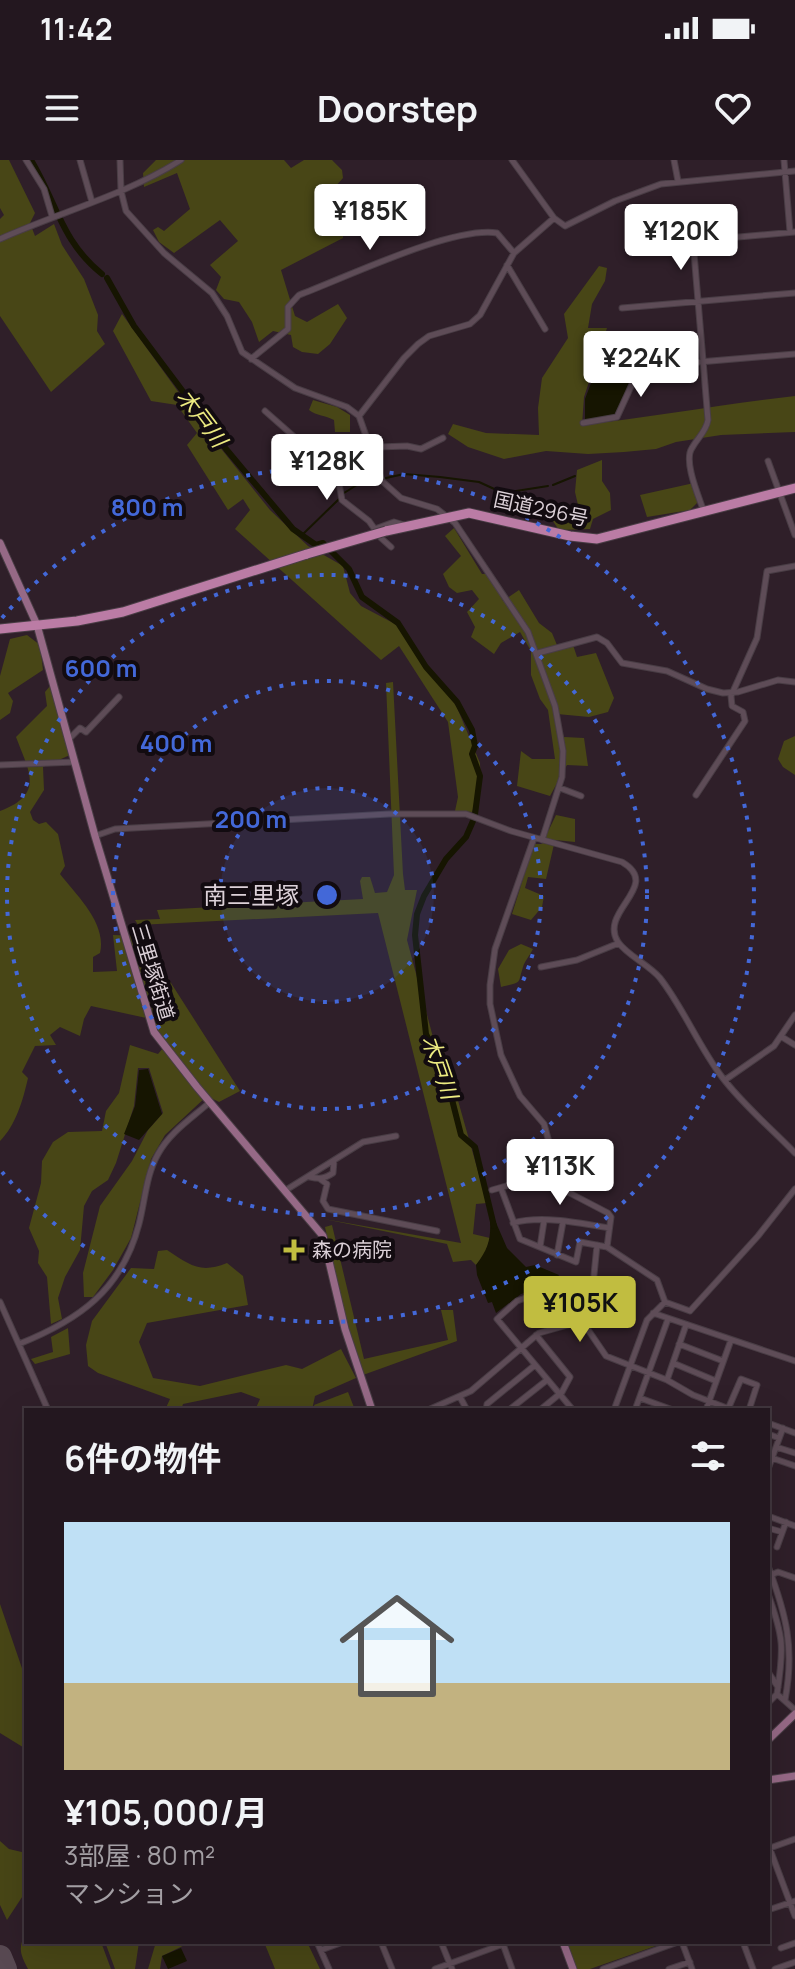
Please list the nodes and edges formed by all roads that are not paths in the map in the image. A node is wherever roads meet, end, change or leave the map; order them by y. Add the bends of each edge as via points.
1 (26, 160) edge
2 (80, 160) edge
3 (120, 160) edge
4 (181, 160) edge
5 (512, 160) edge
6 (674, 160) edge
7 (784, 160) edge
8 (795, 171) edge
9 (785, 172) junction
10 (678, 181) junction
11 (121, 191) junction
12 (92, 202) junction
13 (55, 215) junction
14 (554, 218) junction
15 (792, 232) edge
16 (0, 239) edge
17 (514, 253) junction
18 (506, 264) junction
19 (795, 293) edge
20 (698, 301) junction
21 (622, 308) dead end
22 (545, 329) dead end
23 (795, 354) edge
24 (251, 359) junction
25 (703, 361) junction
26 (265, 411) dead end
27 (359, 416) junction
28 (583, 423) dead end
29 (443, 438) dead end
30 (372, 448) junction
31 (333, 450) junction
32 (768, 461) dead end
33 (795, 488) edge
34 (779, 491) junction
35 (704, 512) junction
36 (448, 516) junction
37 (381, 530) junction
38 (795, 535) edge
39 (0, 543) edge
40 (391, 547) dead end
41 (795, 566) edge
42 (37, 625) junction
43 (0, 629) edge
44 (538, 653) junction
45 (795, 682) edge
46 (731, 693) junction
47 (119, 697) dead end
48 (69, 739) junction
49 (75, 762) junction
50 (0, 765) edge
51 (560, 788) junction
52 (696, 795) dead end
53 (581, 796) dead end
54 (95, 836) junction
55 (534, 838) junction
56 (542, 840) junction
57 (619, 943) junction
58 (541, 967) dead end
59 (795, 1015) edge
60 (782, 1037) junction
61 (795, 1045) edge
62 (725, 1080) junction
63 (210, 1102) junction
64 (396, 1136) dead end
65 (795, 1153) edge
66 (334, 1161) junction
67 (309, 1177) junction
68 (320, 1179) junction
69 (513, 1184) dead end
70 (501, 1188) junction
71 (795, 1189) edge
72 (286, 1190) junction
73 (492, 1190) dead end
74 (544, 1221) junction
75 (563, 1222) junction
76 (513, 1223) junction
77 (609, 1228) junction
78 (437, 1231) dead end
79 (597, 1245) junction
80 (540, 1247) junction
81 (607, 1247) junction
82 (557, 1255) junction
83 (594, 1275) dead end
84 (0, 1302) edge
85 (665, 1302) junction
86 (653, 1313) junction
87 (668, 1319) junction
88 (686, 1325) junction
89 (562, 1326) junction
90 (536, 1335) junction
91 (731, 1340) junction
92 (19, 1344) junction
93 (679, 1344) junction
94 (522, 1349) junction
95 (723, 1361) junction
96 (795, 1361) edge
97 (673, 1363) junction
98 (535, 1365) junction
99 (630, 1366) junction
100 (649, 1373) junction
101 (547, 1380) junction
102 (667, 1380) junction
103 (716, 1381) junction
104 (559, 1394) junction
105 (460, 1397) junction
106 (640, 1398) junction
107 (709, 1402) junction
108 (47, 1408) edge
109 (371, 1408) edge
110 (433, 1408) edge
111 (466, 1408) edge
112 (486, 1408) edge
113 (512, 1408) edge
114 (542, 1408) edge
115 (570, 1408) edge
116 (615, 1408) edge
117 (636, 1408) edge
118 (668, 1408) edge
119 (707, 1408) edge
120 (727, 1408) edge
121 (730, 1408) edge
122 (750, 1408) edge
123 (770, 1424) edge
124 (783, 1428) junction
125 (795, 1433) edge
126 (770, 1435) edge
127 (779, 1438) junction
128 (776, 1447) junction
129 (795, 1453) edge
130 (772, 1458) junction
131 (770, 1464) edge
132 (795, 1466) edge
133 (770, 1517) edge
134 (786, 1522) junction
135 (795, 1526) edge
136 (770, 1529) edge
137 (782, 1532) junction
138 (777, 1547) dead end
139 (770, 1572) edge
140 (771, 1575) junction
141 (795, 1578) edge
142 (770, 1599) edge
143 (770, 1676) edge
144 (778, 1690) junction
145 (770, 1700) edge
146 (785, 1700) junction
147 (794, 1716) edge
148 (770, 1738) edge
149 (795, 1776) edge
150 (770, 1780) edge
151 (795, 1839) edge
152 (770, 1846) edge
153 (770, 1852) edge
154 (792, 1902) edge
155 (770, 1909) edge
156 (795, 1916) edge
157 (795, 1943) edge
158 (318, 1944) edge
159 (338, 1944) edge
160 (382, 1944) edge
161 (442, 1944) edge
162 (503, 1944) edge
163 (505, 1944) edge
164 (564, 1944) edge
165 (674, 1944) edge
166 (681, 1944) edge
167 (744, 1944) edge
168 (781, 1948) dead end
169 (321, 1950) junction
170 (628, 1959) junction
171 (690, 1962) junction
172 (795, 1962) edge
173 (451, 1966) edge
174 (329, 1969) edge
175 (392, 1969) edge
176 (435, 1969) edge
177 (512, 1969) edge
178 (573, 1969) edge
179 (603, 1969) edge
180 (632, 1969) edge
181 (669, 1969) edge
182 (692, 1969) edge
183 (753, 1969) edge
184 (775, 1969) edge

1 - 13 street
2 - 12 street
3 - 11 street
4 - 11 street
5 - 14 street
6 - 10 street
7 - 9 street
8 - 9 street
9 - 10 street
9 - 15 street
10 - 14 street via 636,192 568,226
11 - 12 street
11 - 24 street via 126,211 164,253 212,293 242,352
12 - 13 street
13 - 16 street
14 - 17 street
15 - 20 street via 693,241
17 - 18 street
17 - 24 street via 497,233 486,231 426,245 299,295 288,307 288,329
18 - 22 street
18 - 27 street via 480,315 418,344
19 - 20 street
20 - 21 street
20 - 25 street
23 - 25 street
24 - 27 street via 303,393
25 - 28 street via 640,367 617,417
25 - 35 street via 708,420 689,462
26 - 31 street via 299,441
27 - 30 street
29 - 30 street via 421,449
30 - 31 street
30 - 36 street via 382,481 394,493
31 - 37 street via 342,500
32 - 34 street
33 - 34 highway, 国道296号
34 - 35 highway, 国道296号
34 - 38 street
35 - 36 highway, 国道296号 via 590,539 486,515
36 - 37 highway, 国道296号
36 - 44 street
37 - 40 street
37 - 42 highway, 国道296号, bridge via 123,612
39 - 42 main road, 三里塚街道
41 - 46 street via 767,571 757,638
42 - 43 highway, 国道296号
42 - 48 main road, 三里塚街道
44 - 46 street via 597,637 622,663 667,671
44 - 51 street via 561,734
45 - 46 street via 771,682
46 - 52 street via 732,706 743,712 745,721
47 - 48 street via 86,732 80,728
48 - 49 main road, 三里塚街道
49 - 50 street
49 - 54 main road, 三里塚街道
51 - 53 street
51 - 56 street
54 - 55 street via 115,829 466,814
54 - 63 main road, 三里塚街道 via 154,1032
55 - 56 street
55 - 77 street via 495,949 490,985 495,1034 520,1096 544,1124 560,1186 608,1213
56 - 57 street via 611,858 632,869 635,888 614,925
57 - 58 street
57 - 62 street via 661,980
59 - 60 street
60 - 61 street
60 - 62 street
62 - 65 street
63 - 72 main road, 三里塚街道
63 - 92 street via 160,1150 131,1250 109,1286 74,1318
64 - 66 street via 363,1142
66 - 67 street
66 - 68 street via 333,1173
67 - 68 street
67 - 72 street
68 - 78 street via 327,1184 323,1201 328,1209
69 - 70 street
70 - 73 street
70 - 76 street
71 - 85 street via 693,1309
72 - 109 main road, 三里塚街道 via 327,1246 345,1329
74 - 75 street
74 - 76 street
74 - 80 street
75 - 77 street
75 - 82 street
76 - 80 street via 520,1239
77 - 81 street
79 - 81 street
79 - 82 street via 580,1242 576,1262
79 - 83 street
80 - 82 street
81 - 85 street via 657,1280
84 - 92 street
85 - 86 street
86 - 87 street
86 - 99 street
87 - 88 street
87 - 100 street
88 - 91 street
88 - 93 street
89 - 90 street
89 - 94 street via 551,1289 517,1301 497,1319
89 - 99 street via 582,1321 603,1353
90 - 94 street
90 - 104 street via 570,1376
91 - 95 street
91 - 96 street
92 - 108 street
93 - 95 street
93 - 97 street
94 - 98 street
94 - 105 street
95 - 103 street
97 - 102 street
97 - 103 street
98 - 101 street
98 - 112 street
99 - 100 street
99 - 116 street
100 - 102 street
100 - 106 street
101 - 104 street
101 - 113 street
102 - 107 street
103 - 107 street
104 - 114 street
104 - 115 street
105 - 110 street
105 - 111 street
106 - 117 street
106 - 118 street
107 - 119 street
107 - 120 street
121 - 122 street via 741,1379 757,1385
123 - 124 street
124 - 125 street
124 - 127 street
126 - 127 street
127 - 128 street
128 - 129 street
128 - 130 street
130 - 131 street
130 - 132 street
133 - 134 street
134 - 135 street
134 - 137 street
136 - 137 street
137 - 138 street
139 - 140 street
140 - 141 street
140 - 146 street via 793,1637 794,1665
142 - 144 street via 783,1652
143 - 144 street
144 - 145 street
144 - 146 street
146 - 147 street
147 - 148 main road
149 - 150 main road
151 - 152 street
153 - 154 street
154 - 155 street
154 - 156 street
157 - 168 street
158 - 169 street
159 - 169 street
160 - 175 street
161 - 173 street
162 - 173 street
163 - 177 street
164 - 178 main road
165 - 170 street
166 - 171 street
167 - 183 street
169 - 174 street
170 - 179 street
170 - 180 street
171 - 181 street
171 - 182 street
172 - 184 street
173 - 176 street

